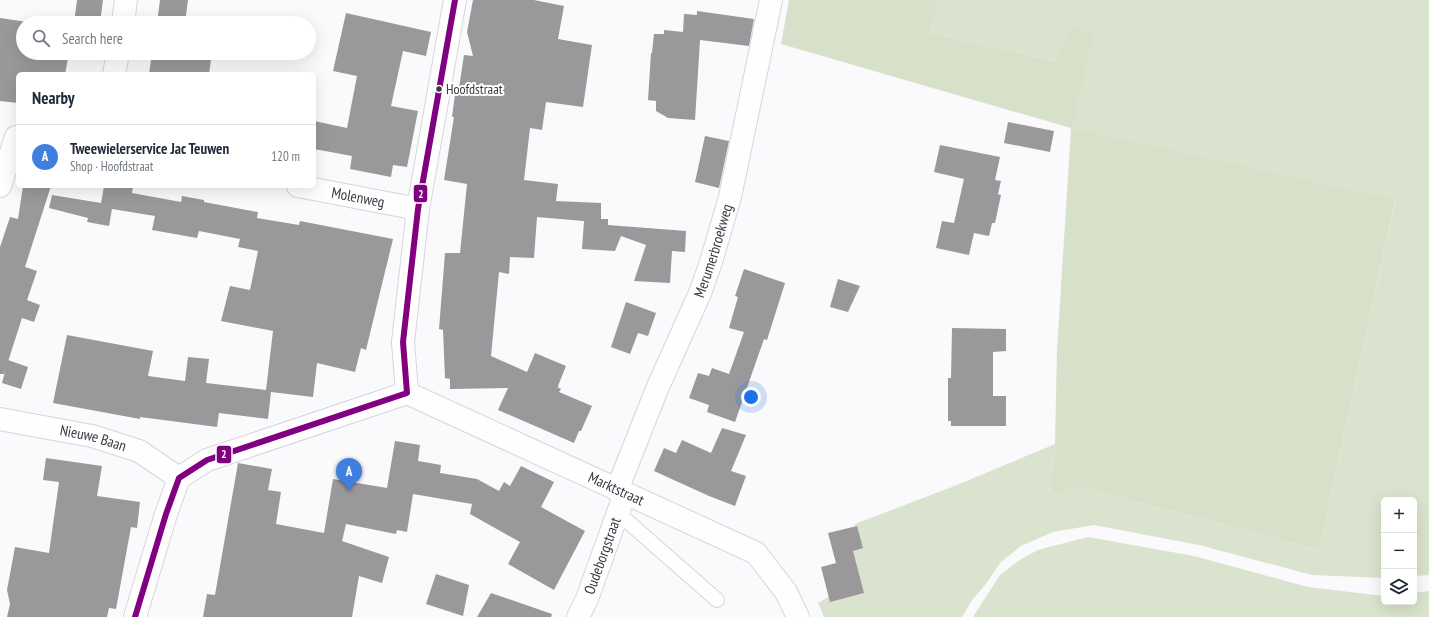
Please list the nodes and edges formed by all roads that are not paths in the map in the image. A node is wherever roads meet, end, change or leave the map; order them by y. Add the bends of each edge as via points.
1 (126, 0) edge
2 (455, 0) edge
3 (771, 0) edge
4 (124, 16) edge
5 (117, 60) edge
6 (114, 72) edge
7 (11, 136) edge
8 (0, 186) edge
9 (308, 188) edge
10 (418, 209) junction
11 (407, 393) junction
12 (0, 419) edge
13 (179, 478) junction
14 (620, 499) junction
15 (717, 600) dead end
16 (135, 617) edge
17 (578, 617) edge
18 (798, 617) edge

1 - 4 street
2 - 10 street
3 - 14 street, Merumerbroekweg via 730,197 711,262 700,293 657,389
5 - 6 street
7 - 8 street
9 - 10 street, Molenweg
10 - 11 street via 403,342
11 - 13 street via 207,460
11 - 14 street, Marktstraat
12 - 13 street, Nieuwe Baan via 92,436 139,451
13 - 16 street
14 - 15 lane
14 - 17 street, Oudeborgstraat via 587,599
14 - 18 street, Marktstraat via 756,553 786,592

